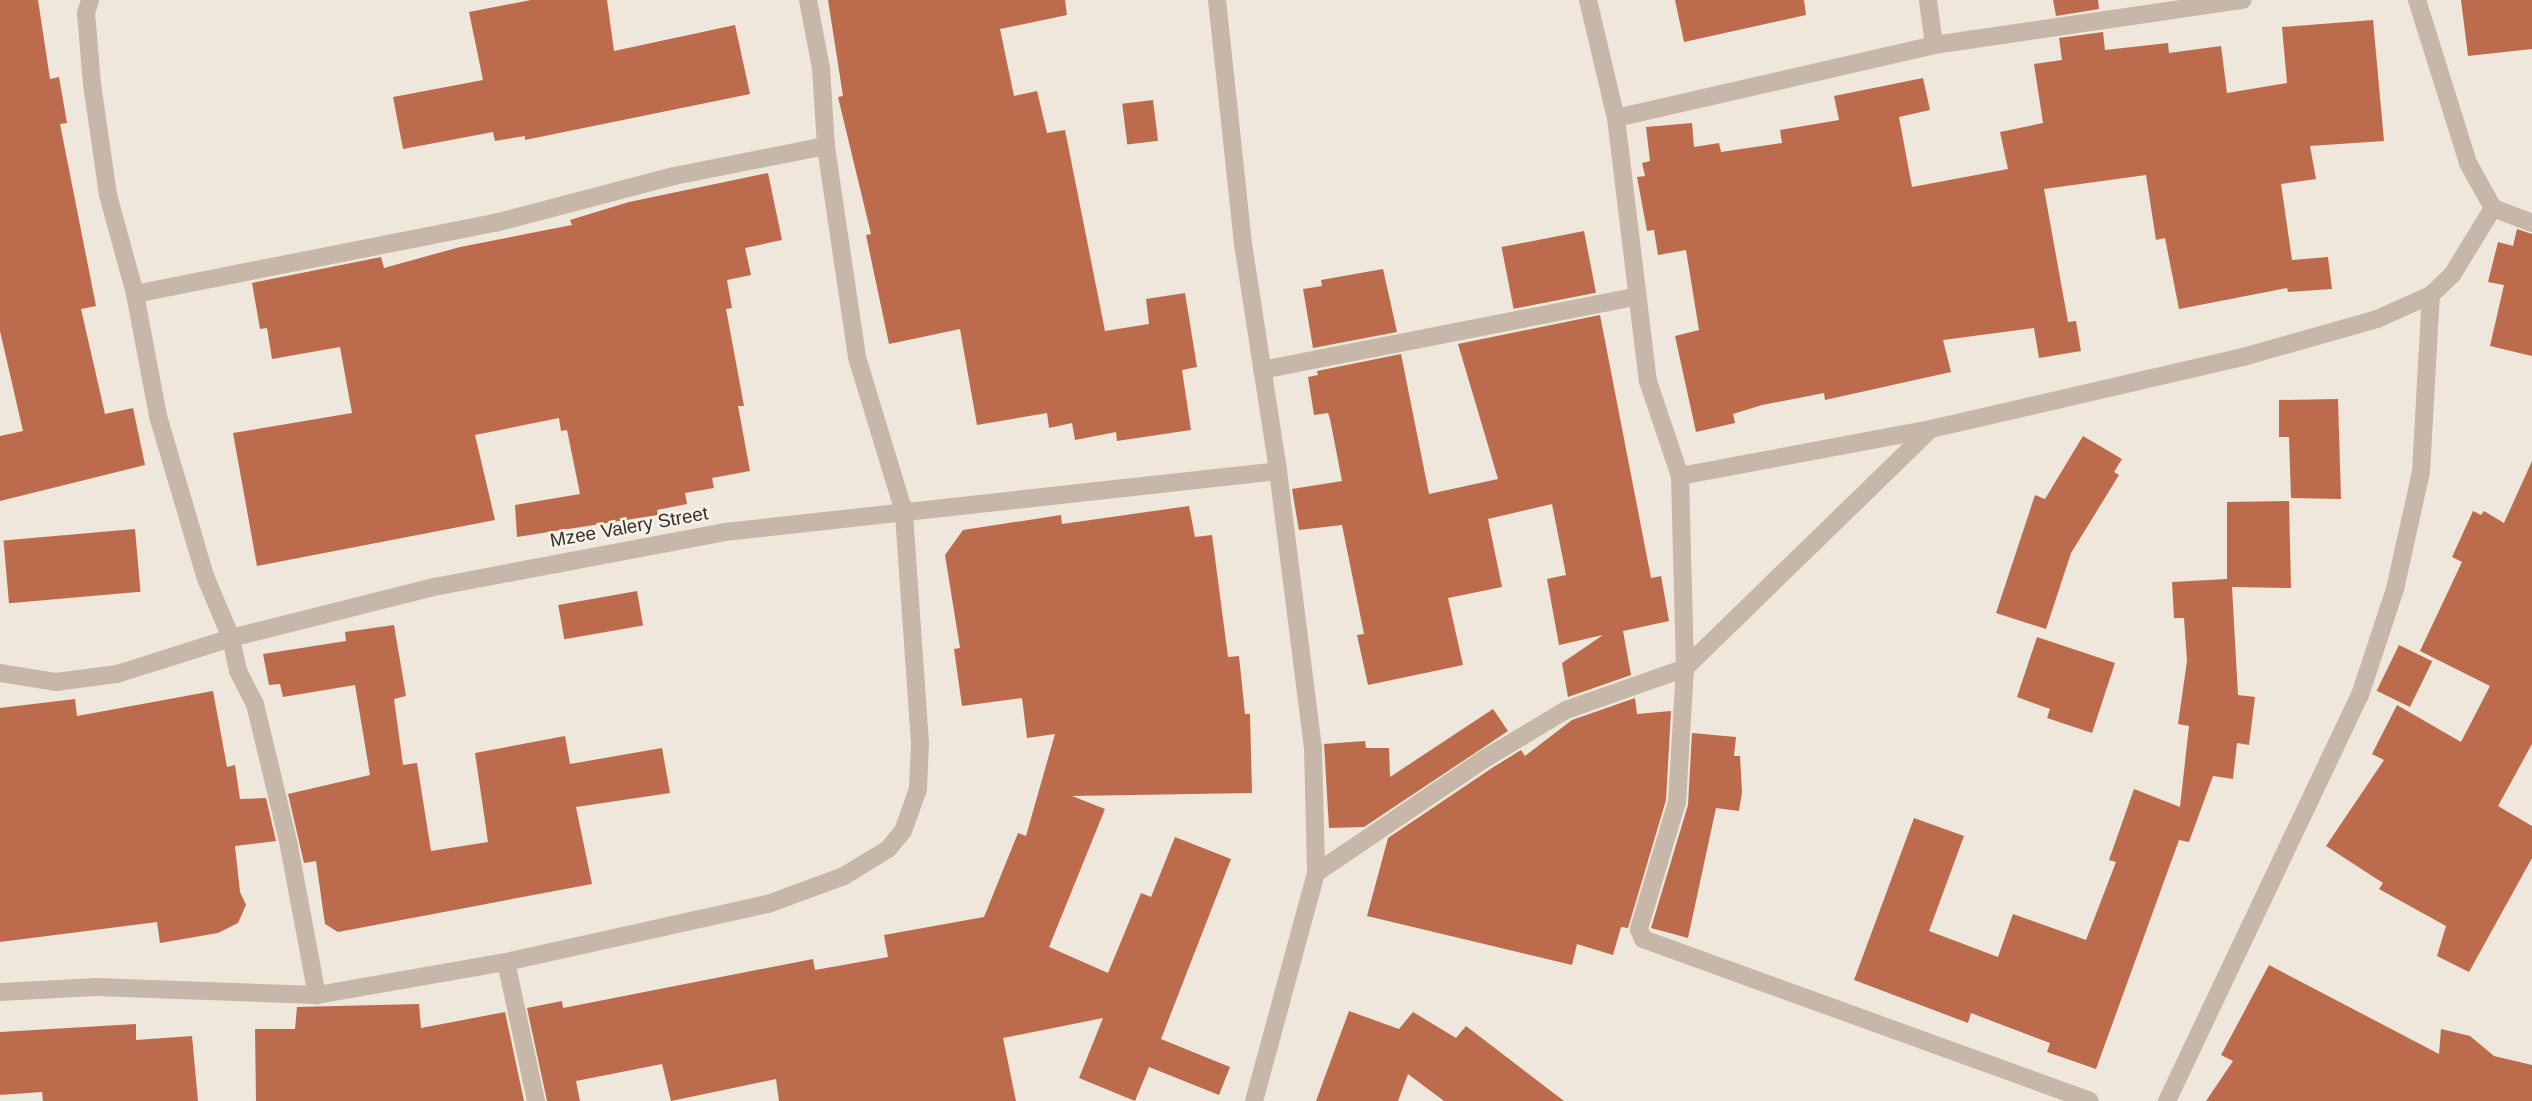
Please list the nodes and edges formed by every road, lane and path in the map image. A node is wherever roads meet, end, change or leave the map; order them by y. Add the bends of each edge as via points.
1 (90, 0) edge
2 (808, 0) edge
3 (1217, 0) edge
4 (1588, 0) edge
5 (1928, 0) edge
6 (2243, 0) edge
7 (2417, 0) edge
8 (1934, 45) junction
9 (1616, 118) junction
10 (826, 146) junction
11 (2493, 208) junction
12 (2532, 223) edge
13 (135, 294) junction
14 (2431, 295) junction
15 (1635, 297) junction
16 (1262, 370) junction
17 (1931, 429) junction
18 (1278, 471) junction
19 (1680, 476) junction
20 (904, 512) junction
21 (231, 638) junction
22 (1685, 668) junction
23 (0, 673) edge
24 (1316, 873) junction
25 (506, 962) junction
26 (0, 992) edge
27 (317, 995) junction
28 (536, 1101) edge
29 (1254, 1101) edge
30 (2090, 1101) edge
31 (2167, 1101) edge

1 - 13 street via 86,13 92,84 108,195
2 - 10 street via 821,68
3 - 16 street via 1243,243
4 - 9 street
5 - 8 street
6 - 8 street
7 - 11 street via 2449,111
8 - 9 street
9 - 15 street
10 - 13 street via 674,176 495,223
10 - 20 street via 857,356
11 - 12 street
11 - 14 street via 2452,275
13 - 21 street via 158,416 205,576
14 - 17 street via 2377,319 2305,340
14 - 31 street via 2421,472 2395,589 2360,695
15 - 16 street
15 - 19 street via 1648,381
16 - 18 street
17 - 19 street
17 - 22 street
18 - 20 street, Mzee Valery Street
18 - 24 street via 1313,747
19 - 22 street
20 - 21 street, Mzee Valery Street via 725,532 554,562
20 - 25 street via 920,743 918,789 903,831 888,849 844,876 768,904
21 - 23 street, Mzee Valery Street via 117,674 56,682
21 - 27 street via 238,671 255,704
22 - 24 street via 1566,710
22 - 30 street via 1677,802 1639,929 1643,939
24 - 29 street
25 - 27 street
25 - 28 street
26 - 27 street via 96,987

